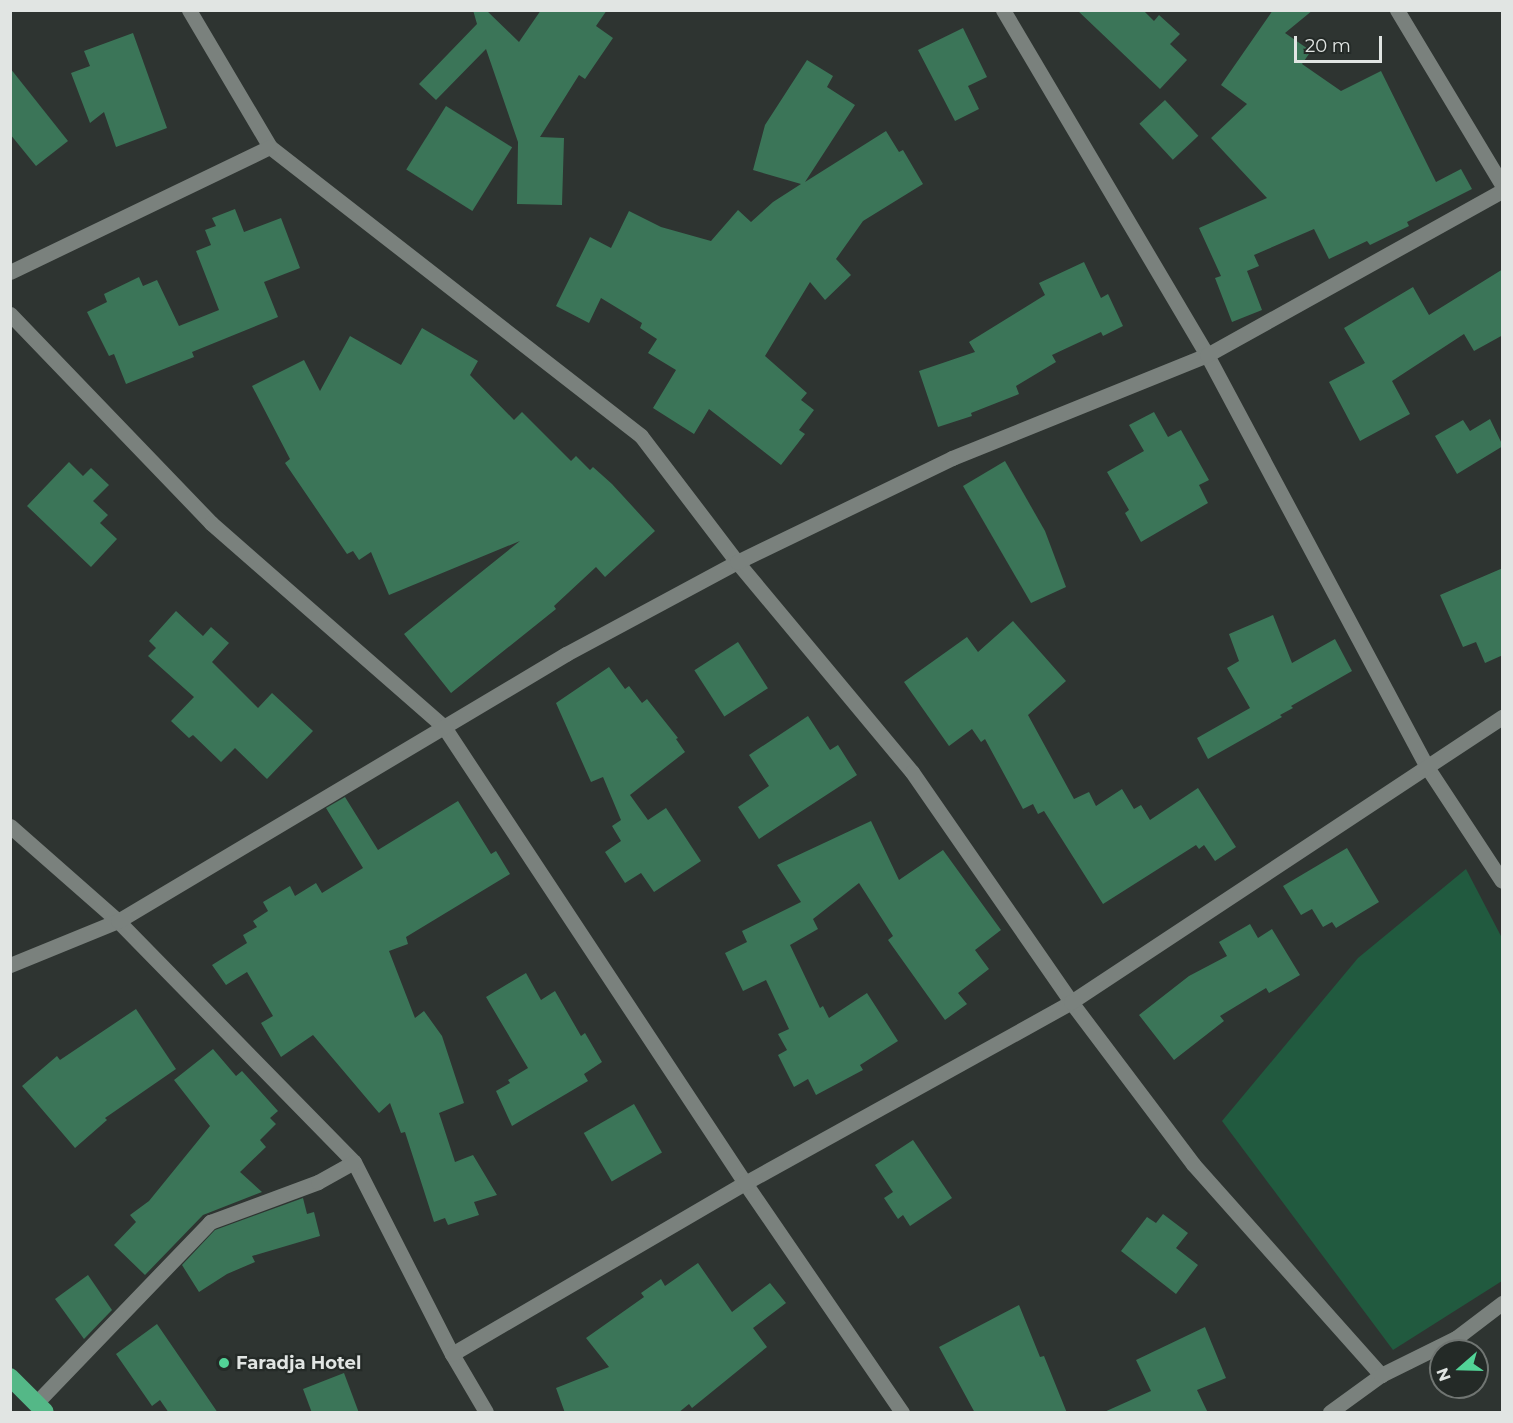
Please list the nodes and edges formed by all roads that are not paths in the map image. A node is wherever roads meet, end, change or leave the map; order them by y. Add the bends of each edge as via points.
1 (189, 10) edge
2 (1003, 10) edge
3 (1397, 10) edge
4 (270, 147) junction
5 (1503, 185) edge
6 (1503, 191) edge
7 (10, 272) edge
8 (10, 314) edge
9 (1207, 355) junction
10 (737, 562) junction
11 (1503, 717) edge
12 (444, 727) junction
13 (1427, 767) junction
14 (10, 826) edge
15 (1503, 881) edge
16 (118, 921) junction
17 (10, 964) edge
18 (1071, 1002) junction
19 (354, 1162) junction
20 (745, 1183) junction
21 (1503, 1303) edge
22 (452, 1354) junction
23 (1381, 1375) junction
24 (10, 1377) edge
25 (41, 1407) edge
26 (486, 1413) edge
27 (902, 1413) edge
28 (1330, 1413) edge

1 - 4 street
2 - 9 street
3 - 5 street
4 - 7 street
4 - 10 street via 641,436
6 - 9 street
8 - 12 street via 211,523
9 - 10 street via 952,458
9 - 13 street
10 - 12 street via 566,654
10 - 18 street via 912,771
11 - 13 street
12 - 16 street
12 - 20 street
13 - 15 street
13 - 18 street
14 - 16 street
16 - 17 street
16 - 19 street
18 - 20 street
18 - 23 street via 1193,1164
19 - 22 street
19 - 25 street via 318,1182 210,1222
20 - 22 street
20 - 27 street
21 - 23 street via 1456,1338
22 - 26 street
23 - 28 street
24 - 25 highway

